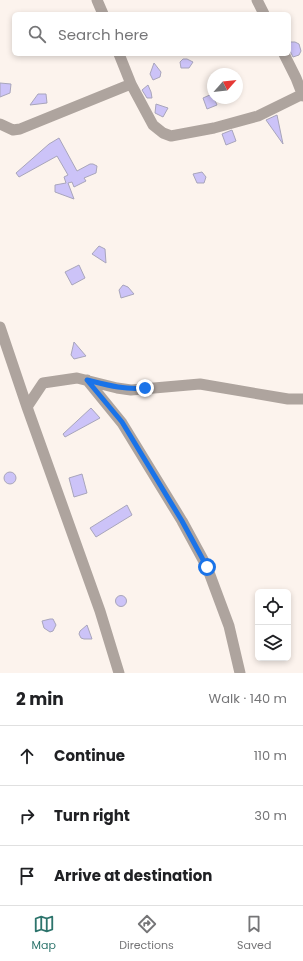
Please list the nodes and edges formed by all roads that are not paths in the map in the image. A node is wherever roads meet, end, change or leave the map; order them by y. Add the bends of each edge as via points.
1 (97, 0) edge
2 (257, 0) edge
3 (102, 12) edge
4 (263, 12) edge
5 (120, 56) edge
6 (285, 56) edge
7 (131, 84) junction
8 (303, 95) edge
9 (0, 124) edge
10 (0, 327) edge
11 (87, 380) junction
12 (303, 399) edge
13 (27, 407) junction
14 (119, 673) edge
15 (240, 673) edge

1 - 3 street
2 - 4 street
5 - 7 street
6 - 8 street
7 - 8 street via 153,125 172,136 258,116
7 - 9 street via 20,129
10 - 13 street
11 - 12 street via 131,390 200,384 288,399
11 - 13 street via 77,378 43,383
11 - 15 street via 122,422 207,567 229,626
13 - 14 street via 100,611

